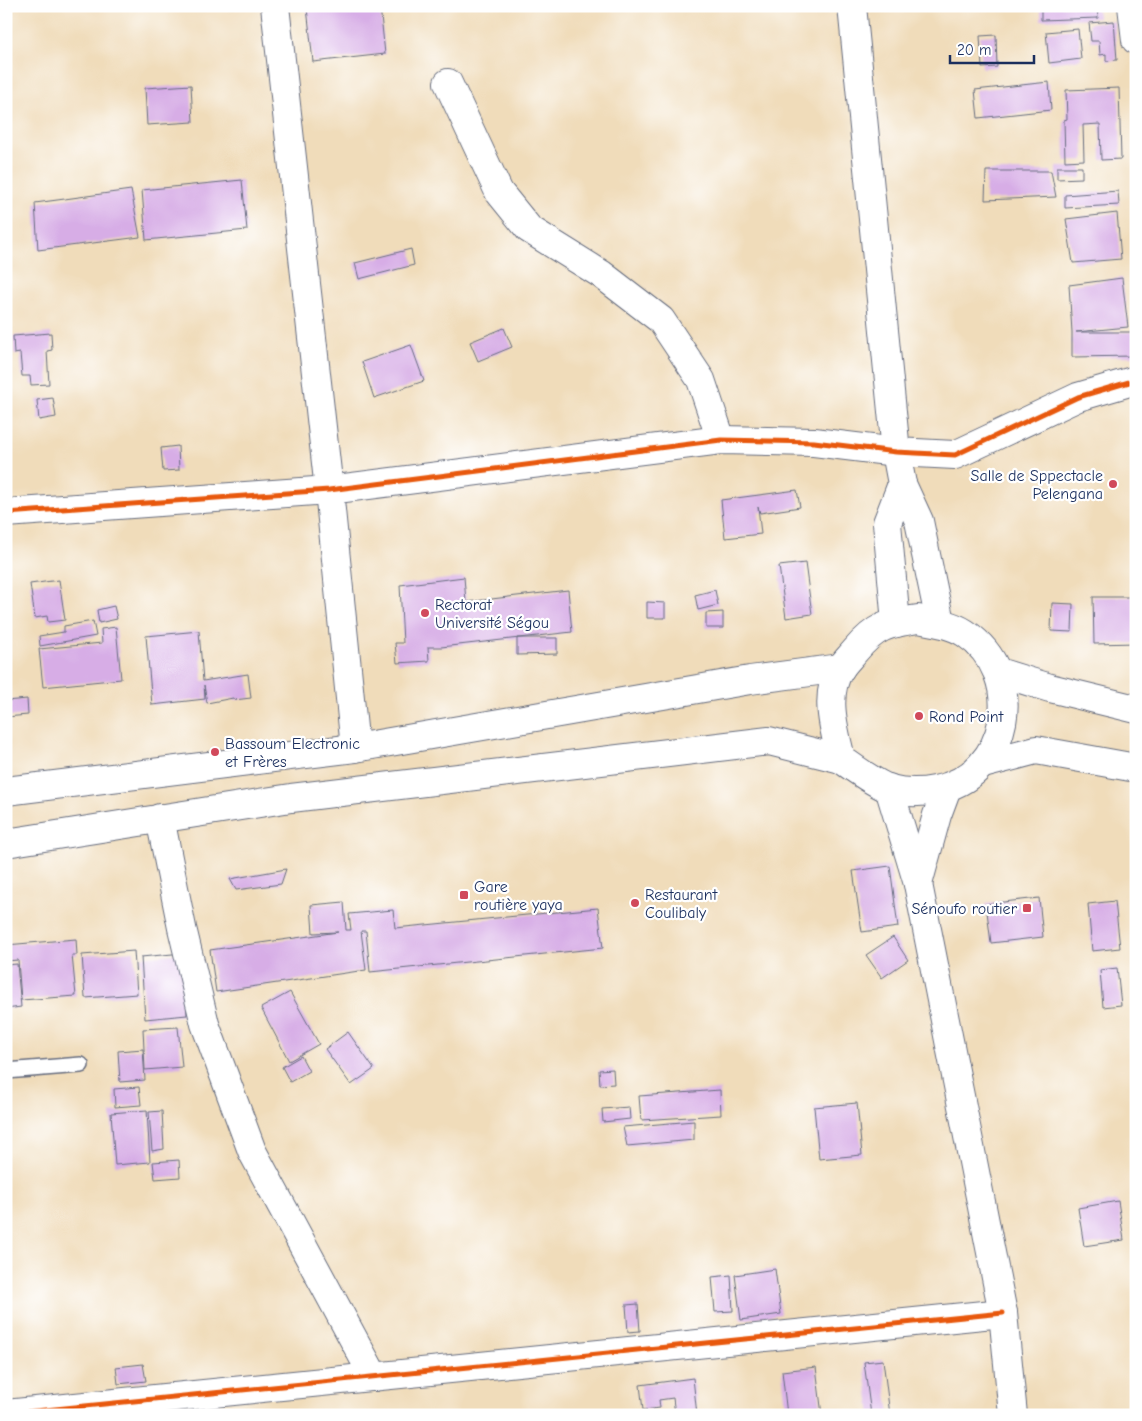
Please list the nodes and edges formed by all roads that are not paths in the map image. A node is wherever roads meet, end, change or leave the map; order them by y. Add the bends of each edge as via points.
1 (275, 6) edge
2 (852, 6) edge
3 (1132, 6) edge
4 (1136, 40) edge
5 (448, 82) dead end
6 (1136, 380) edge
7 (721, 440) junction
8 (896, 452) junction
9 (902, 484) junction
10 (329, 490) junction
11 (6, 513) edge
12 (940, 622) junction
13 (896, 623) junction
14 (840, 668) junction
15 (998, 672) junction
16 (1136, 709) edge
17 (355, 748) junction
18 (841, 759) junction
19 (983, 764) junction
20 (1136, 768) edge
21 (889, 788) junction
22 (947, 788) junction
23 (6, 791) edge
24 (160, 818) junction
25 (6, 843) edge
26 (918, 884) junction
27 (82, 1064) dead end
28 (6, 1071) edge
29 (1004, 1313) junction
30 (374, 1377) junction
31 (6, 1414) edge
32 (1013, 1415) edge

1 - 10 main road
2 - 8 main road
3 - 4 main road
5 - 7 main road via 499,192 529,229 601,274 661,320 701,380
6 - 8 main road via 1078,397 955,455
7 - 8 main road via 814,442
7 - 10 main road
8 - 9 main road
9 - 12 main road via 919,521
9 - 13 main road via 887,523
10 - 11 main road
10 - 17 main road
12 - 13 main road
12 - 15 main road via 964,632 984,649
13 - 14 main road via 868,636
14 - 17 main road via 750,680
14 - 18 main road via 832,694 832,721
15 - 16 main road
15 - 19 main road via 1005,703 1000,736
17 - 23 main road
18 - 21 main road
18 - 24 main road via 769,741 291,798
19 - 20 main road via 1036,750
19 - 22 main road
21 - 22 main road via 918,793
21 - 26 main road
22 - 26 main road
24 - 25 main road
24 - 30 main road via 182,928 206,1024 252,1151
26 - 29 main road
27 - 28 lane
29 - 30 main road
29 - 32 main road
30 - 31 main road

